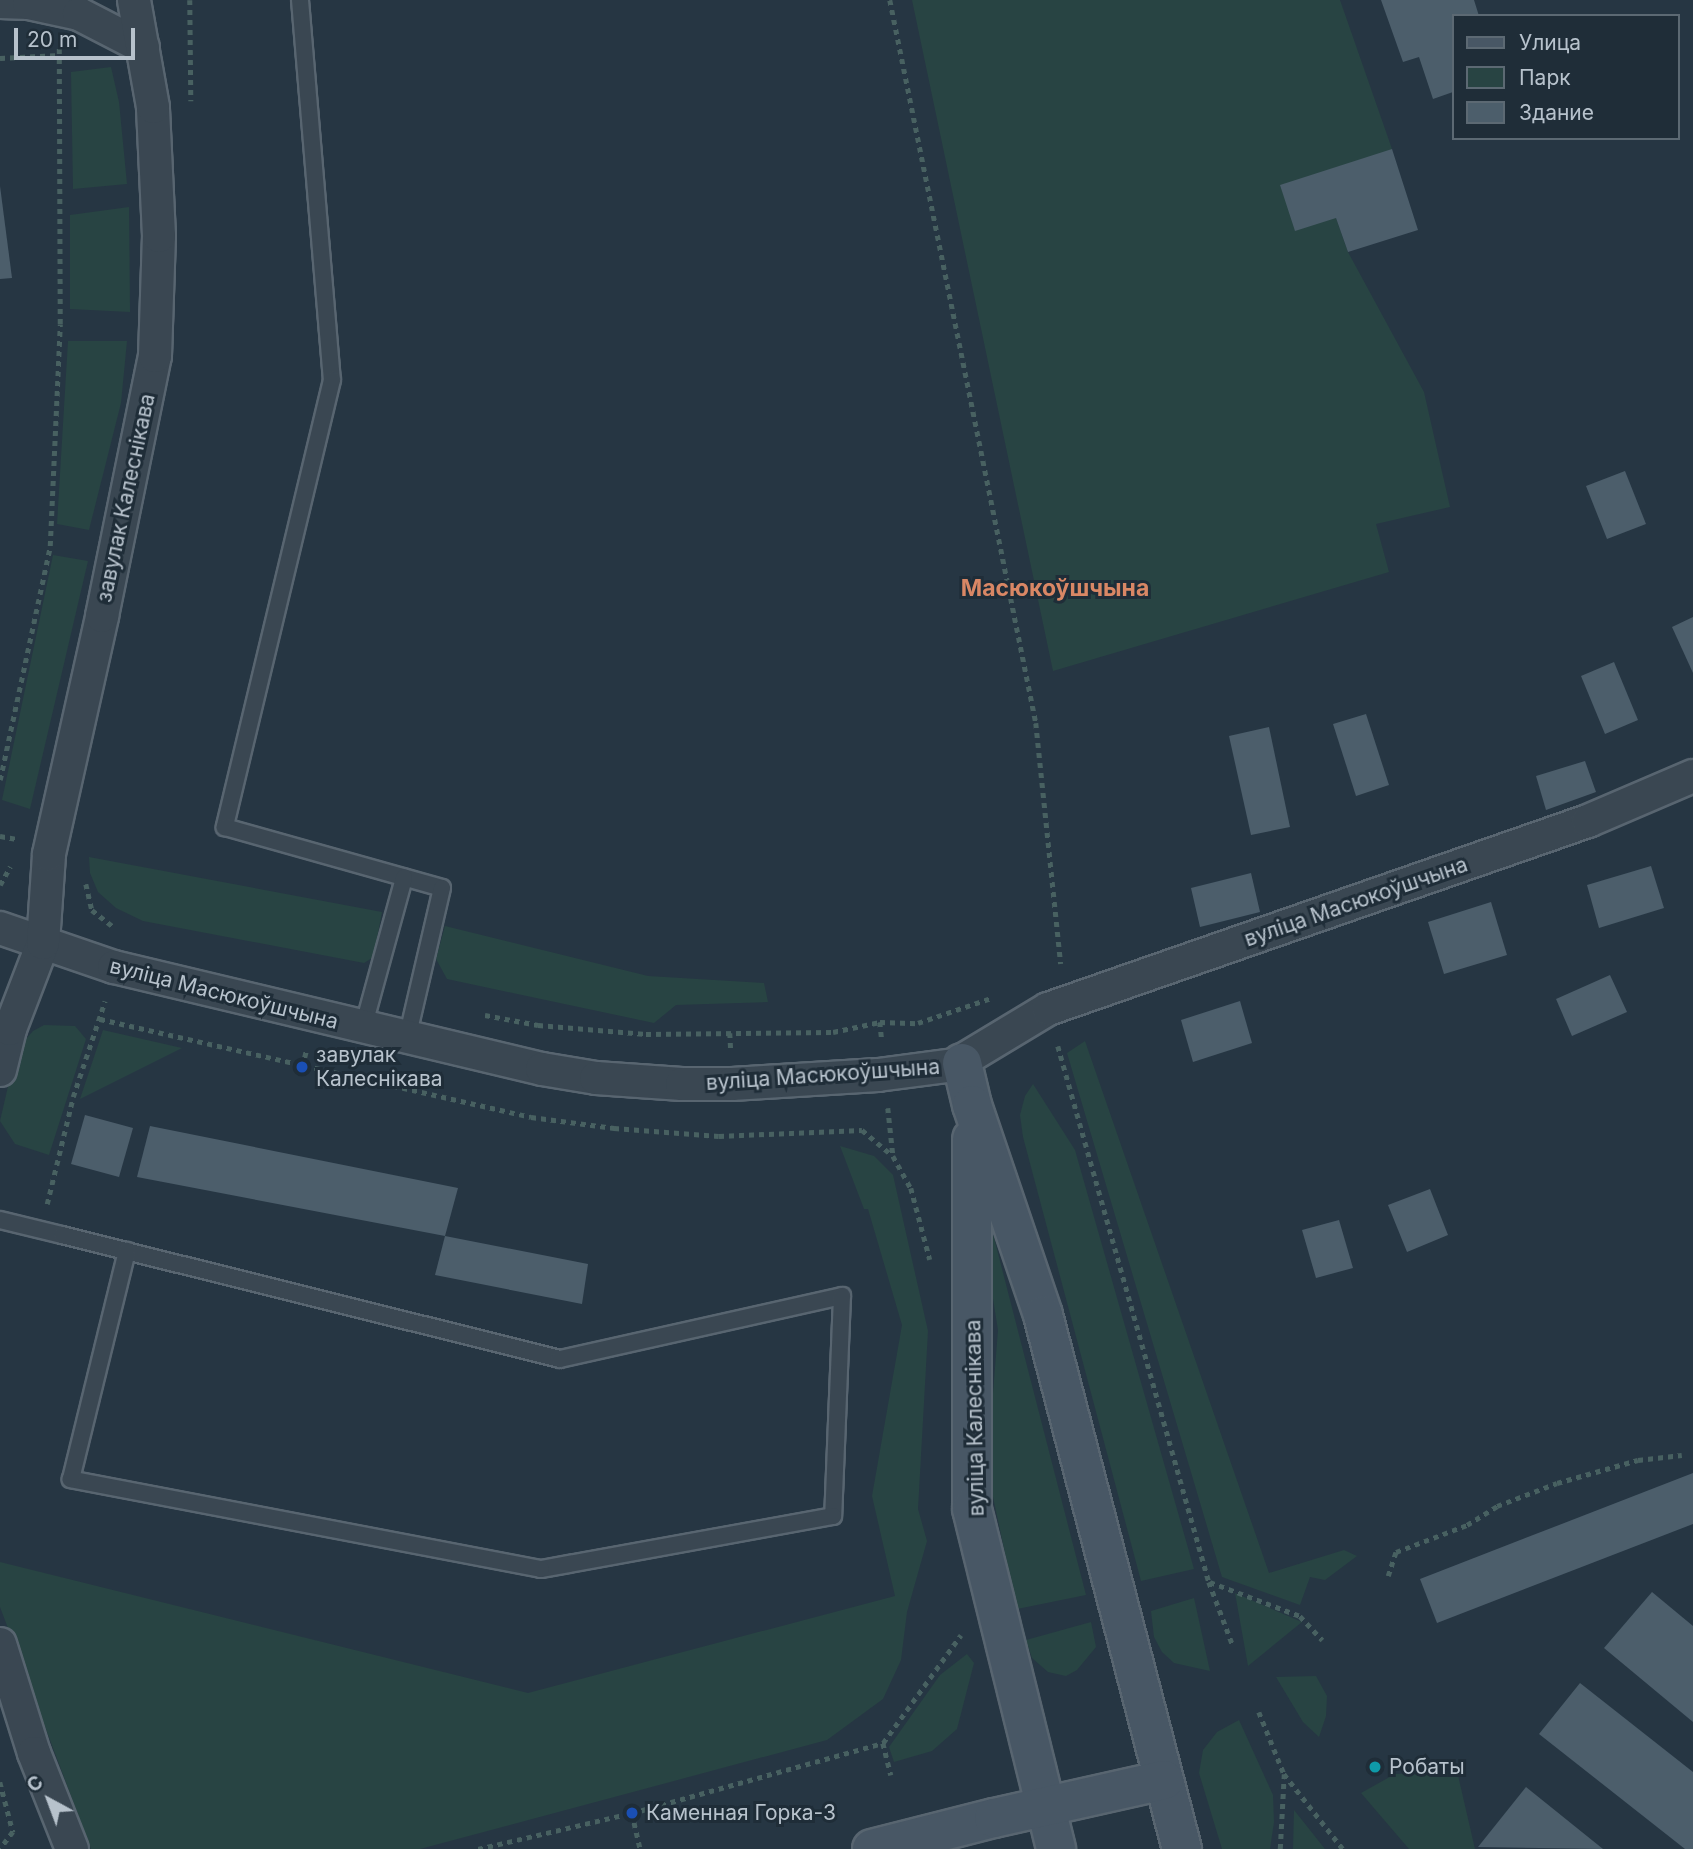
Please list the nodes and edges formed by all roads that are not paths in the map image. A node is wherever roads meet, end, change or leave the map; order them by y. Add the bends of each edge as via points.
1 (134, 0) edge
2 (300, 0) edge
3 (0, 2) edge
4 (143, 47) junction
5 (1693, 776) edge
6 (404, 877) junction
7 (0, 928) edge
8 (43, 943) junction
9 (363, 1028) junction
10 (407, 1039) junction
11 (962, 1063) junction
12 (0, 1070) edge
13 (972, 1105) junction
14 (0, 1220) edge
15 (127, 1251) junction
16 (0, 1644) edge
17 (1164, 1780) junction
18 (1044, 1808) junction
19 (72, 1849) edge
20 (872, 1849) edge
21 (1056, 1849) edge
22 (1182, 1849) edge

1 - 4 street, завулак Калеснікава
2 - 6 lane via 332,380 225,827
3 - 4 street via 79,14
4 - 8 street, завулак Калеснікава via 153,107 159,236 155,356 49,854
5 - 11 street, вуліца Масюкоўшчына via 1588,821 1048,1009
6 - 9 lane
6 - 10 lane via 442,888
7 - 8 street, вуліца Масюкоўшчына
8 - 9 street, вуліца Масюкоўшчына via 114,967
8 - 12 street, завулак Калеснікава via 10,1029
9 - 10 street, вуліца Масюкоўшчына
10 - 11 street, вуліца Масюкоўшчына via 596,1078 682,1084 878,1075
11 - 13 street, вуліца Калеснікава
13 - 17 street, вуліца Калеснікава via 1043,1315
13 - 18 street, вуліца Калеснікава via 972,1509
14 - 15 lane
15 - 15 lane via 560,1359 842,1296 832,1517 541,1569 71,1479
16 - 19 street via 34,1753
17 - 18 street
17 - 22 street, вуліца Калеснікава
18 - 20 street
18 - 21 street, вуліца Калеснікава

